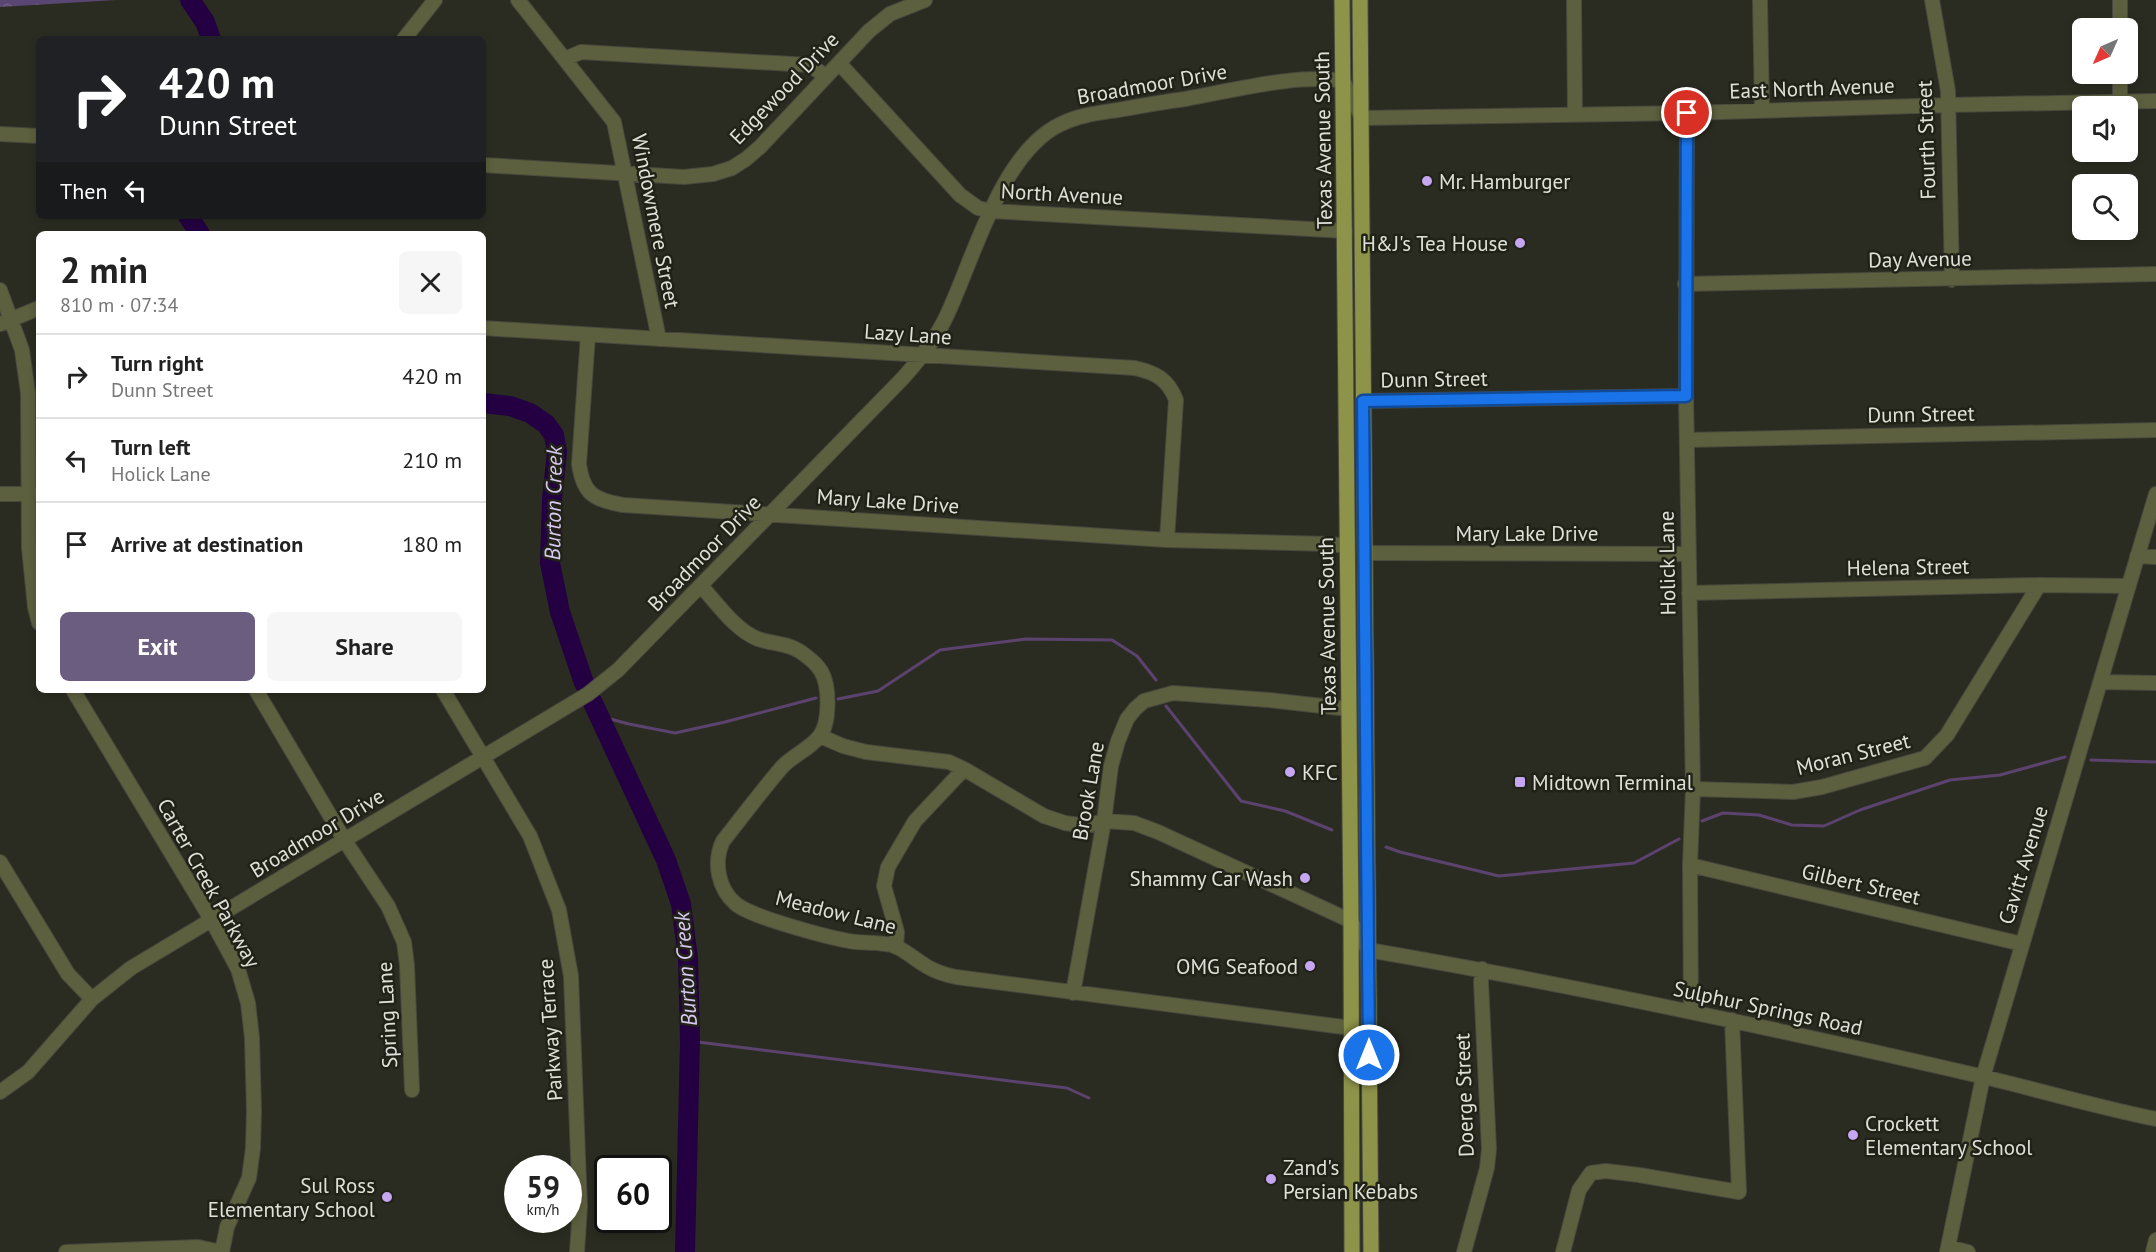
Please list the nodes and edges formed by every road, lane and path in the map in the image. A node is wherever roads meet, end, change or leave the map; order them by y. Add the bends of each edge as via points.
1 (435, 0) edge
2 (518, 0) edge
3 (925, 0) edge
4 (1342, 0) edge
5 (1360, 0) edge
6 (1574, 0) edge
7 (1760, 0) edge
8 (1932, 0) edge
9 (2120, 0) edge
10 (2120, 18) edge
11 (406, 36) edge
12 (565, 59) junction
13 (839, 63) junction
14 (826, 76) junction
15 (1343, 81) junction
16 (2156, 101) edge
17 (2138, 102) edge
18 (2072, 103) edge
19 (1949, 105) junction
20 (1762, 110) junction
21 (1687, 113) junction
22 (1575, 115) junction
23 (1362, 118) junction
24 (0, 134) edge
25 (36, 136) edge
26 (486, 165) edge
27 (625, 174) junction
28 (991, 211) junction
29 (1345, 231) junction
30 (2156, 274) edge
31 (1952, 280) junction
32 (1685, 284) junction
33 (0, 290) edge
34 (36, 309) edge
35 (6, 322) edge
36 (486, 328) edge
37 (588, 335) junction
38 (658, 339) junction
39 (922, 356) junction
40 (1686, 396) junction
41 (1363, 401) junction
42 (1347, 425) junction
43 (2156, 430) edge
44 (1687, 440) junction
45 (34, 493) edge
46 (0, 494) edge
47 (2156, 494) edge
48 (771, 514) junction
49 (1167, 540) junction
50 (1347, 546) junction
51 (1365, 553) junction
52 (1688, 554) junction
53 (2138, 556) junction
54 (2156, 557) edge
55 (2039, 585) junction
56 (701, 586) junction
57 (2129, 586) junction
58 (1689, 593) junction
59 (36, 613) edge
60 (2100, 682) junction
61 (2156, 683) edge
62 (75, 693) edge
63 (258, 693) edge
64 (445, 693) edge
65 (1349, 709) junction
66 (820, 736) junction
67 (484, 756) junction
68 (964, 769) junction
69 (1693, 789) junction
70 (1104, 821) junction
71 (345, 841) junction
72 (0, 862) edge
73 (1690, 865) junction
74 (212, 921) junction
75 (1351, 921) junction
76 (2022, 944) junction
77 (896, 947) junction
78 (1368, 950) junction
79 (1482, 969) junction
80 (1073, 993) junction
81 (92, 999) junction
82 (1690, 1012) junction
83 (1732, 1020) junction
84 (1351, 1028) junction
85 (1983, 1077) junction
86 (412, 1090) dead end
87 (0, 1092) edge
88 (2156, 1119) edge
89 (2156, 1240) edge
90 (1948, 1250) edge
91 (66, 1252) edge
92 (221, 1252) edge
93 (577, 1252) edge
94 (1352, 1252) edge
95 (1371, 1252) edge
96 (1464, 1252) edge
97 (1563, 1252) edge
98 (1968, 1252) edge
99 (2153, 1252) edge

1 - 11 street
2 - 12 street, Windowmere Street
3 - 13 street, Edgewood Drive via 890,14
4 - 15 main road, Texas Avenue South
5 - 23 main road, Texas Avenue South
6 - 22 street
7 - 20 street
8 - 19 street, Fourth Street
9 - 10 street
12 - 14 street via 581,52 797,64 809,65
12 - 27 street, Windowmere Street via 614,122
13 - 14 street, Edgewood Drive
13 - 28 street, North Avenue via 960,195 978,208
14 - 27 street, Edgewood Drive via 760,147 732,168 700,177
15 - 23 street
15 - 28 street, Broadmoor Drive via 1323,78 1266,85 1071,120 1043,134 1028,148
15 - 29 main road, Texas Avenue South
16 - 17 street, East North Avenue
18 - 19 street, East North Avenue
19 - 20 street, East North Avenue
19 - 31 street, Fourth Street
20 - 21 street, East North Avenue
21 - 22 street, East North Avenue
21 - 32 street, Holick Lane
22 - 23 street, East North Avenue
23 - 41 main road, Texas Avenue South
24 - 25 street
26 - 27 street, Edgewood Drive
27 - 38 street, Windowmere Street
28 - 29 street, North Avenue
28 - 39 street, Broadmoor Drive via 946,316
29 - 42 main road, Texas Avenue South
30 - 31 street, Day Avenue
31 - 32 street, Day Avenue
32 - 40 street, Holick Lane
33 - 35 street
34 - 35 street
35 - 45 street via 22,350
36 - 37 street, Lazy Lane
37 - 38 street, Lazy Lane
37 - 48 street, Mary Lake Drive via 579,464 581,481 590,493 604,502 623,505
38 - 39 street, Lazy Lane
39 - 48 street, Broadmoor Drive
39 - 49 street, Lazy Lane via 1135,368 1160,376 1176,400
40 - 41 street, Dunn Street
40 - 44 street, Holick Lane
41 - 51 main road, Texas Avenue South
42 - 50 main road, Texas Avenue South
42 - 51 main road via 1355,437 1356,543
43 - 44 street, Dunn Street
44 - 52 street, Holick Lane
45 - 46 street
45 - 59 street via 31,579
47 - 53 street, Cavitt Avenue
48 - 49 street, Mary Lake Drive
48 - 56 street, Broadmoor Drive
49 - 50 street, Mary Lake Drive
50 - 65 main road, Texas Avenue South
51 - 52 street, Mary Lake Drive
51 - 78 main road, Texas Avenue South
52 - 58 street, Holick Lane
53 - 54 street
53 - 57 street, Cavitt Avenue
55 - 57 street, Helena Street
55 - 58 street, Helena Street
55 - 69 street, Moran Street via 1947,735 1925,758 1822,788 1793,792
56 - 66 street via 747,633 801,652 822,672 828,706
56 - 67 street, Broadmoor Drive via 607,680
57 - 60 street, Cavitt Avenue
58 - 69 street, Holick Lane
60 - 61 street
60 - 76 street, Cavitt Avenue
62 - 74 street, Carter Creek Parkway
63 - 71 street, Spring Lane
64 - 67 street, Parkway Terrace
65 - 70 street, Brook Lane via 1173,693 1144,701 1127,719 1118,741
65 - 75 main road, Texas Avenue South
66 - 68 street via 866,752 949,762
66 - 77 street, Meadow Lane via 784,765 723,841 717,861 722,884 737,905 751,912 828,937
67 - 71 street, Broadmoor Drive
67 - 93 street, Parkway Terrace via 530,836 564,932 571,976
68 - 70 street via 1044,816 1086,826
68 - 77 street via 915,821 888,867 884,886 897,932
69 - 73 street, Holick Lane
70 - 75 street via 1134,823 1158,832
70 - 80 street, Brook Lane
71 - 74 street, Broadmoor Drive
71 - 86 street, Spring Lane via 388,906 404,942
72 - 81 street via 68,974
73 - 76 street, Gilbert Street
73 - 82 street, Holick Lane
74 - 81 street, Broadmoor Drive via 131,968
74 - 92 street, Carter Creek Parkway via 238,969 248,1003 254,1100 249,1178 227,1227
75 - 78 street
75 - 84 main road, Texas Avenue South
76 - 85 street, Cavitt Avenue
77 - 80 street, Meadow Lane via 956,978
78 - 79 street, Sulphur Springs Road
78 - 95 main road, Texas Avenue South
79 - 82 street, Sulphur Springs Road
79 - 96 street, Doerge Street via 1489,1149
80 - 84 street, Meadow Lane
81 - 87 street, Broadmoor Drive via 28,1072
82 - 83 street, Sulphur Springs Road
83 - 85 street, Sulphur Springs Road
83 - 97 street via 1739,1192 1639,1175 1591,1173 1579,1190
84 - 94 main road, Texas Avenue South
85 - 88 street, Sulphur Springs Road
85 - 90 street, Cavitt Avenue
89 - 99 street
90 - 98 street
91 - 92 street via 198,1247

